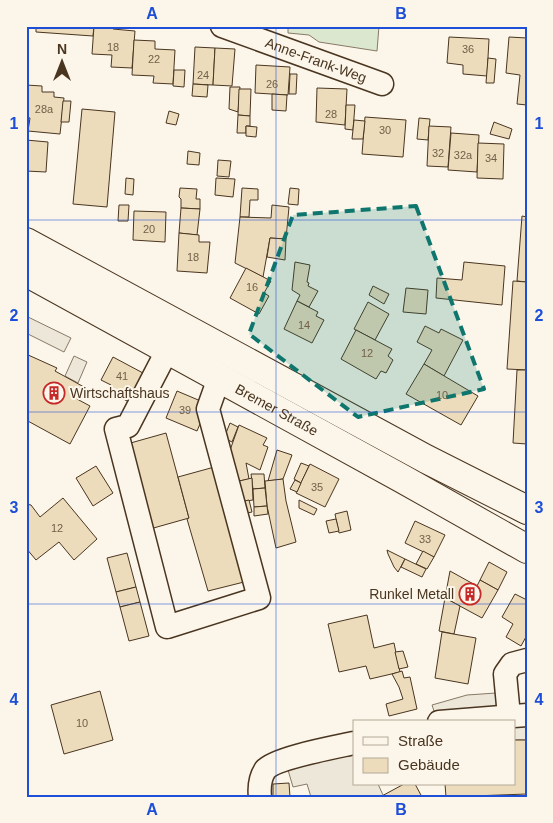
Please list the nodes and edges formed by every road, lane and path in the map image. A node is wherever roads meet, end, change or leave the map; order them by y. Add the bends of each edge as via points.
1 (222, 26) edge
2 (382, 84) dead end
3 (26, 242) edge
4 (26, 272) edge
5 (168, 349) junction
6 (219, 378) junction
7 (527, 510) edge
8 (527, 549) edge
9 (527, 660) edge
10 (518, 715) edge
11 (462, 720) edge
12 (353, 743) edge
13 (260, 797) edge

1 - 2 street, Anne-Frank-Weg
3 - 7 main road, Bremer Straße via 426,459
4 - 5 main road, Bremer Straße
5 - 6 main road, Bremer Straße
5 - 6 street via 128,426 116,429 168,627 259,598 208,409
6 - 8 main road, Bremer Straße
9 - 10 street via 512,664 505,674
10 - 11 street
12 - 13 street via 276,762 265,771 259,786

